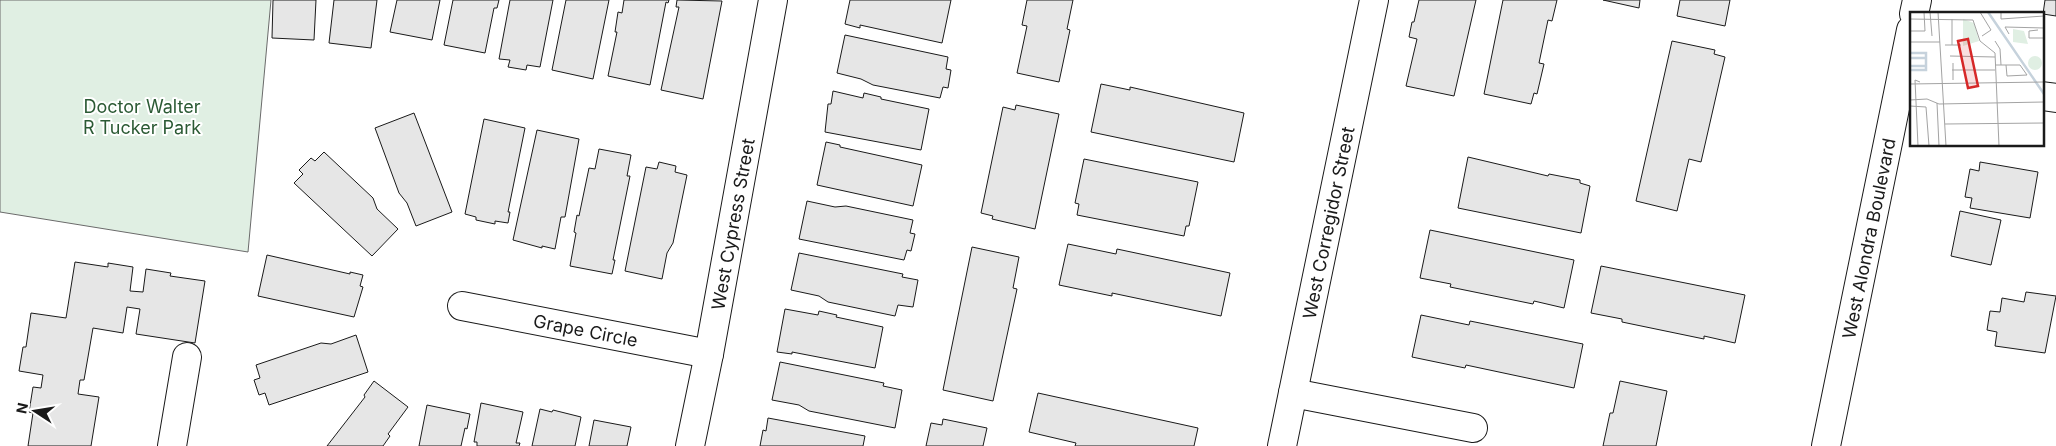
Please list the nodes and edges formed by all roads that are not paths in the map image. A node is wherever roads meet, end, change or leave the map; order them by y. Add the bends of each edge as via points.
1 (773, 0) edge
2 (1374, 0) edge
3 (1910, 40) edge
4 (1903, 107) edge
5 (462, 306) dead end
6 (709, 354) junction
7 (187, 357) dead end
8 (1293, 392) junction
9 (1473, 428) dead end
10 (172, 446) edge
11 (690, 446) edge
12 (1282, 446) edge
13 (1826, 446) edge

1 - 6 street, West Cypress Street
2 - 8 street, West Corregidor Street
3 - 4 street, West Alondra Boulevard
4 - 13 street, West Alondra Boulevard
5 - 6 street, Grape Circle
6 - 11 street, West Cypress Street
7 - 10 street
8 - 9 street
8 - 12 street, West Corregidor Street

